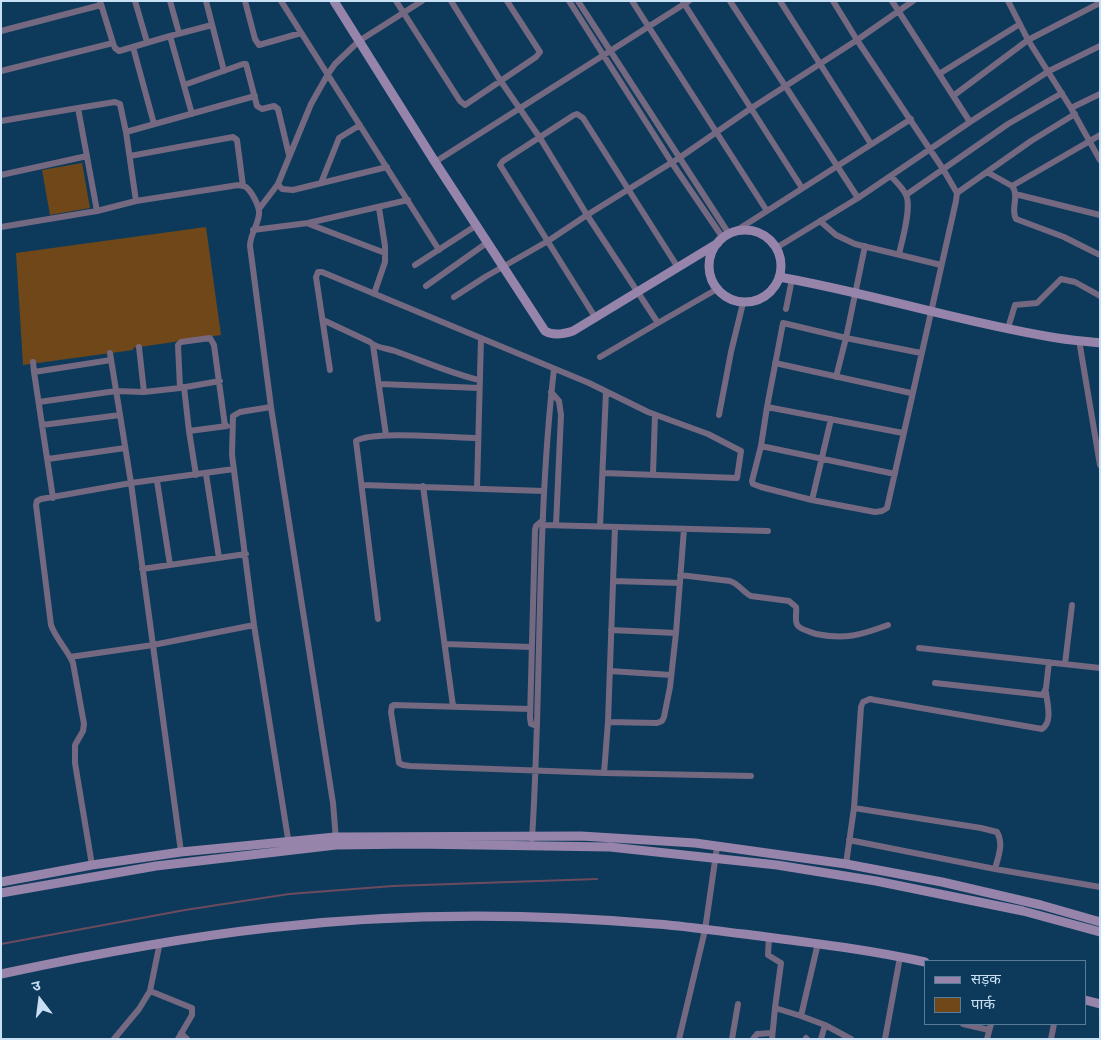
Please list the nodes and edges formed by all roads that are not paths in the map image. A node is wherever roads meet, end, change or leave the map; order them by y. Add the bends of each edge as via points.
1 (135, 1) edge
2 (170, 1) edge
3 (206, 1) edge
4 (245, 1) edge
5 (282, 1) edge
6 (334, 1) edge
7 (396, 1) edge
8 (422, 1) edge
9 (451, 1) edge
10 (507, 1) edge
11 (569, 1) edge
12 (578, 1) edge
13 (632, 1) edge
14 (730, 1) edge
15 (780, 1) edge
16 (833, 1) edge
17 (892, 1) edge
18 (913, 1) edge
19 (685, 2) edge
20 (1011, 2) edge
21 (101, 3) edge
22 (1100, 3) edge
23 (898, 11) junction
24 (403, 13) junction
25 (1020, 24) junction
26 (212, 25) junction
27 (649, 27) junction
28 (1, 31) edge
29 (179, 33) junction
30 (301, 33) junction
31 (170, 36) junction
32 (857, 40) junction
33 (1028, 40) junction
34 (359, 41) junction
35 (147, 42) junction
36 (113, 43) junction
37 (1100, 46) edge
38 (134, 47) junction
39 (608, 54) junction
40 (820, 65) junction
41 (1, 71) edge
42 (224, 71) junction
43 (1049, 71) junction
44 (328, 74) junction
45 (939, 74) junction
46 (500, 80) junction
47 (184, 84) junction
48 (785, 87) junction
49 (1062, 93) junction
50 (1100, 94) edge
51 (255, 96) junction
52 (953, 96) junction
53 (78, 108) junction
54 (520, 109) junction
55 (750, 109) junction
56 (1073, 111) junction
57 (192, 114) junction
58 (911, 119) junction
59 (1, 121) edge
60 (970, 122) junction
61 (154, 124) junction
62 (360, 125) junction
63 (126, 132) junction
64 (716, 132) junction
65 (1100, 134) edge
66 (540, 138) junction
67 (1088, 140) junction
68 (872, 144) junction
69 (931, 150) junction
70 (86, 156) junction
71 (130, 156) junction
72 (289, 156) junction
73 (679, 158) junction
74 (1100, 160) edge
75 (435, 162) junction
76 (672, 163) junction
77 (837, 166) junction
78 (387, 167) junction
79 (943, 169) junction
80 (988, 172) junction
81 (1, 175) edge
82 (892, 176) junction
83 (321, 183) junction
84 (278, 184) junction
85 (242, 186) junction
86 (1012, 186) junction
87 (802, 188) junction
88 (628, 190) junction
89 (957, 193) junction
90 (1015, 194) junction
91 (906, 195) junction
92 (858, 198) junction
93 (408, 200) junction
94 (136, 201) junction
95 (379, 208) junction
96 (259, 209) junction
97 (97, 211) junction
98 (767, 211) junction
99 (587, 215) junction
100 (1100, 216) edge
101 (820, 221) junction
102 (308, 223) junction
103 (477, 225) junction
104 (1, 227) edge
105 (253, 230) junction
106 (726, 237) junction
107 (548, 241) junction
108 (488, 242) junction
109 (864, 246) junction
110 (776, 248) junction
111 (439, 250) junction
112 (385, 254) junction
113 (899, 254) junction
114 (1100, 255) edge
115 (415, 265) dead end
116 (941, 265) junction
117 (504, 266) junction
118 (677, 266) junction
119 (779, 277) junction
120 (792, 279) junction
121 (426, 286) dead end
122 (716, 289) junction
123 (637, 291) junction
124 (856, 292) junction
125 (374, 294) junction
126 (1100, 296) edge
127 (454, 297) dead end
128 (743, 303) junction
129 (786, 309) dead end
130 (930, 311) junction
131 (595, 317) junction
132 (323, 320) junction
133 (658, 323) junction
134 (1008, 328) junction
135 (481, 338) junction
136 (846, 338) junction
137 (1079, 340) junction
138 (1100, 342) edge
139 (373, 345) junction
140 (139, 347) dead end
141 (921, 353) junction
142 (600, 357) dead end
143 (33, 362) dead end
144 (775, 363) junction
145 (554, 369) junction
146 (330, 370) dead end
147 (34, 372) junction
148 (836, 377) junction
149 (479, 380) junction
150 (220, 381) junction
151 (380, 384) junction
152 (182, 387) junction
153 (479, 388) junction
154 (116, 391) junction
155 (144, 392) junction
156 (551, 392) junction
157 (606, 392) junction
158 (912, 393) junction
159 (39, 402) junction
160 (271, 406) junction
161 (767, 407) junction
162 (120, 415) junction
163 (655, 415) junction
164 (719, 415) dead end
165 (831, 419) junction
166 (42, 425) junction
167 (228, 426) junction
168 (189, 431) junction
169 (903, 433) junction
170 (386, 436) junction
171 (478, 438) junction
172 (761, 446) junction
173 (125, 448) junction
174 (48, 459) junction
175 (822, 459) junction
176 (1100, 465) edge
177 (234, 469) junction
178 (603, 473) junction
179 (206, 474) junction
180 (654, 474) junction
181 (895, 474) junction
182 (196, 475) junction
183 (157, 481) junction
184 (131, 483) junction
185 (362, 485) junction
186 (423, 486) junction
187 (477, 488) junction
188 (544, 491) junction
189 (53, 498) junction
190 (812, 500) junction
191 (543, 522) junction
192 (556, 525) junction
193 (600, 526) junction
194 (615, 527) junction
195 (684, 529) junction
196 (768, 531) dead end
197 (246, 554) junction
198 (219, 558) junction
199 (170, 565) junction
200 (142, 570) junction
201 (680, 575) junction
202 (613, 581) junction
203 (680, 583) junction
204 (1072, 605) dead end
205 (378, 620) dead end
206 (254, 625) junction
207 (888, 625) dead end
208 (611, 630) junction
209 (676, 633) junction
210 (445, 644) junction
211 (153, 645) junction
212 (531, 646) junction
213 (918, 648) dead end
214 (70, 657) junction
215 (1049, 662) junction
216 (1065, 664) junction
217 (1100, 668) edge
218 (610, 671) junction
219 (671, 675) junction
220 (934, 683) dead end
221 (1046, 692) junction
222 (453, 706) junction
223 (530, 709) junction
224 (608, 722) junction
225 (537, 726) junction
226 (536, 771) junction
227 (604, 773) junction
228 (751, 776) dead end
229 (854, 808) junction
230 (289, 840) junction
231 (849, 840) junction
232 (336, 841) junction
233 (531, 841) junction
234 (717, 847) junction
235 (289, 851) junction
236 (181, 852) junction
237 (714, 858) junction
238 (846, 864) junction
239 (92, 865) junction
240 (995, 869) junction
241 (1, 882) edge
242 (1100, 887) edge
243 (1, 893) edge
244 (1100, 922) edge
245 (705, 930) junction
246 (1100, 932) edge
247 (769, 937) junction
248 (160, 942) junction
249 (818, 943) junction
250 (900, 956) junction
251 (924, 962) edge
252 (1, 974) edge
253 (150, 991) junction
254 (1086, 1000) edge
255 (738, 1004) dead end
256 (1100, 1004) edge
257 (775, 1008) junction
258 (801, 1016) junction
259 (825, 1025) junction
260 (972, 1025) edge
261 (1054, 1025) edge
262 (990, 1027) edge
263 (179, 1036) edge
264 (772, 1036) edge
265 (114, 1039) edge
266 (187, 1039) edge
267 (679, 1039) edge
268 (732, 1039) edge
269 (753, 1039) edge
270 (821, 1039) edge
271 (851, 1039) edge
272 (885, 1039) edge
273 (987, 1039) edge
274 (1051, 1039) edge

1 - 35 street
2 - 29 street
3 - 26 street
4 - 30 street via 259,45
5 - 30 street
6 - 34 main road
7 - 24 street
8 - 24 street
9 - 46 street
10 - 46 street via 540,52
11 - 39 street
12 - 39 street
13 - 27 street
14 - 48 street
15 - 40 street
16 - 32 street
17 - 23 street
18 - 23 street
19 - 27 street
19 - 55 street
20 - 25 street
21 - 28 street
21 - 36 street
22 - 33 street
23 - 32 street
23 - 45 street
24 - 34 street
24 - 46 street via 462,104
25 - 33 street
25 - 45 street
26 - 29 street
26 - 42 street
27 - 39 street
27 - 64 street
29 - 31 street
30 - 44 street
31 - 35 street
31 - 47 street
32 - 40 street
32 - 58 street
33 - 43 street
33 - 52 street
34 - 44 street
34 - 75 main road
35 - 38 street
36 - 38 street via 119,52
36 - 41 street
37 - 43 street
38 - 61 street
39 - 54 street
39 - 73 street
39 - 76 street
40 - 48 street
40 - 68 street
42 - 47 street
42 - 51 street via 246,64
43 - 49 street
43 - 60 street
44 - 62 street
44 - 72 street
45 - 52 street
46 - 54 street
47 - 57 street
48 - 55 street
48 - 77 street
49 - 56 street
49 - 79 street via 1008,124
50 - 56 street
51 - 57 street
51 - 72 street via 260,109 271,106 278,109
52 - 60 street
53 - 59 street
53 - 63 street via 118,102
53 - 70 street
54 - 66 street
54 - 75 street
55 - 64 street
55 - 87 street
56 - 67 street
56 - 80 street
57 - 61 street
58 - 68 street
58 - 69 street
60 - 69 street
61 - 63 street
62 - 78 street
62 - 83 street via 339,138
63 - 71 street
64 - 73 street
64 - 98 street
65 - 67 street
66 - 88 street via 574,115 580,115
66 - 99 street
66 - 107 street via 500,165
67 - 74 street
67 - 86 street
68 - 77 street
69 - 79 street
69 - 82 street
70 - 81 street
70 - 97 street
71 - 85 street via 233,137 238,144
71 - 94 street
72 - 84 street
73 - 76 street
73 - 106 street
75 - 103 main road
76 - 88 street
76 - 106 street
77 - 87 street
77 - 92 street
78 - 83 street
78 - 93 street
79 - 89 street
79 - 91 street
80 - 86 street
80 - 89 street
82 - 91 street
82 - 92 street
83 - 84 street via 287,190
84 - 96 street
85 - 94 street
85 - 96 street via 249,191
86 - 90 street
87 - 98 street
88 - 99 street
88 - 118 street
89 - 116 street
90 - 100 street
90 - 114 street via 1016,219
91 - 113 street via 907,212
92 - 101 street
93 - 95 street
93 - 111 street
94 - 97 street
95 - 102 street
95 - 112 street
96 - 105 street
97 - 104 street
98 - 106 street
99 - 107 street
99 - 123 street
101 - 109 street via 836,236
101 - 110 street
102 - 105 street
102 - 112 street
103 - 108 main road
103 - 111 street
105 - 160 street via 250,246
106 - 110 main road via 751,231 769,240
106 - 118 main road
106 - 122 main road via 711,253 709,266
107 - 117 street
107 - 131 street
108 - 117 main road
108 - 121 street
109 - 113 street
109 - 124 street
110 - 119 main road via 780,257
111 - 115 street
112 - 125 street
113 - 116 street
116 - 130 street
117 - 127 street
117 - 131 main road via 545,331 566,333
118 - 123 main road
119 - 120 main road
119 - 128 main road via 766,295
120 - 124 main road
120 - 129 street
122 - 128 main road via 724,296
122 - 133 street
123 - 131 main road
123 - 133 street
124 - 130 main road
124 - 136 street
125 - 132 street via 318,272 316,277
125 - 135 street
126 - 134 street via 1075,282 1061,279 1037,303 1015,305
128 - 164 street
130 - 134 main road
130 - 141 street
132 - 139 street
132 - 146 street
133 - 142 street
134 - 137 main road
135 - 145 street
135 - 149 street
136 - 141 street
136 - 144 street via 783,323
136 - 148 street
137 - 138 main road
137 - 176 street
139 - 149 street
139 - 151 street
140 - 155 street
141 - 158 street
143 - 147 street
144 - 148 street
144 - 161 street
145 - 156 street
145 - 157 street
147 - 154 street via 111,357
147 - 159 street
148 - 158 street
149 - 153 street
150 - 152 street
150 - 152 street via 212,340 181,342 177,350
150 - 167 street
151 - 153 street
151 - 170 street
152 - 155 street
152 - 168 street
153 - 171 street
154 - 155 street
154 - 159 street
154 - 162 street
156 - 188 street
156 - 192 street via 559,400 561,415
157 - 163 street
157 - 178 street
158 - 169 street
159 - 166 street
160 - 167 street via 236,413
160 - 232 street via 333,803
161 - 165 street
161 - 172 street
162 - 166 street
162 - 173 street
163 - 180 street
163 - 180 street via 708,434 741,451 736,478
165 - 169 street
165 - 175 street
166 - 174 street
167 - 168 street
167 - 177 street
168 - 182 street
169 - 181 street
170 - 171 street
170 - 185 street via 364,437 356,441
171 - 187 street
172 - 175 street
172 - 190 street via 753,484
173 - 174 street
173 - 184 street
174 - 189 street
175 - 181 street
175 - 190 street
177 - 179 street
177 - 197 street
178 - 180 street
178 - 193 street
179 - 182 street
179 - 198 street
181 - 190 street via 887,508 882,511
182 - 183 street
183 - 184 street
183 - 199 street
184 - 189 street
184 - 200 street
185 - 186 street
185 - 205 street
186 - 187 street
186 - 210 street
187 - 188 street
188 - 191 street
189 - 214 street via 37,501 36,510 51,624
191 - 192 street
191 - 212 street via 535,530
191 - 225 street
192 - 193 street
193 - 194 street
194 - 195 street
194 - 202 street
195 - 196 street
195 - 201 street
197 - 198 street
197 - 206 street
198 - 199 street
199 - 200 street
200 - 211 street
201 - 203 street
201 - 207 street via 730,581 751,596 789,601 796,607 796,623 813,633 848,637
202 - 203 street
202 - 208 street
203 - 209 street
204 - 216 street
206 - 211 street
206 - 230 street
208 - 209 street
208 - 218 street
209 - 219 street
210 - 212 street
210 - 222 street
211 - 214 street
211 - 236 street
212 - 223 street
213 - 215 street
214 - 239 street via 84,724 76,745 75,763
215 - 216 street
215 - 221 street
216 - 217 street
218 - 219 street
218 - 224 street
219 - 224 street via 666,714 662,721
220 - 221 street via 1039,695
221 - 229 street via 1048,716 1047,724 1042,728 875,700 863,702
222 - 223 street
222 - 226 street via 392,706 400,765
223 - 225 street via 531,724
224 - 227 street
225 - 226 street
226 - 227 street
226 - 233 street
227 - 228 street
229 - 231 street
229 - 240 street via 997,832 1001,844
230 - 232 main road
230 - 235 street
230 - 236 main road
231 - 238 street
231 - 240 street
232 - 233 main road
232 - 235 main road
233 - 234 main road via 581,836
233 - 237 main road
234 - 237 street
234 - 238 main road
235 - 243 main road via 156,866
236 - 239 main road
237 - 245 street
237 - 246 main road via 876,881 1023,911
238 - 244 main road via 942,882
239 - 241 main road
240 - 242 street
245 - 247 main road
245 - 248 main road via 560,918 407,918 269,928
245 - 267 street
247 - 249 main road
247 - 257 street via 768,954 781,963
248 - 252 main road
248 - 253 street
249 - 250 main road
249 - 258 street
250 - 251 main road
250 - 272 street
253 - 263 street via 192,1008 192,1014
253 - 265 street
254 - 256 main road
255 - 268 street
257 - 258 street
257 - 264 street
258 - 259 street
259 - 270 street
259 - 271 street
260 - 262 street
261 - 274 street
262 - 273 street
263 - 266 street
264 - 269 street via 757,1034

